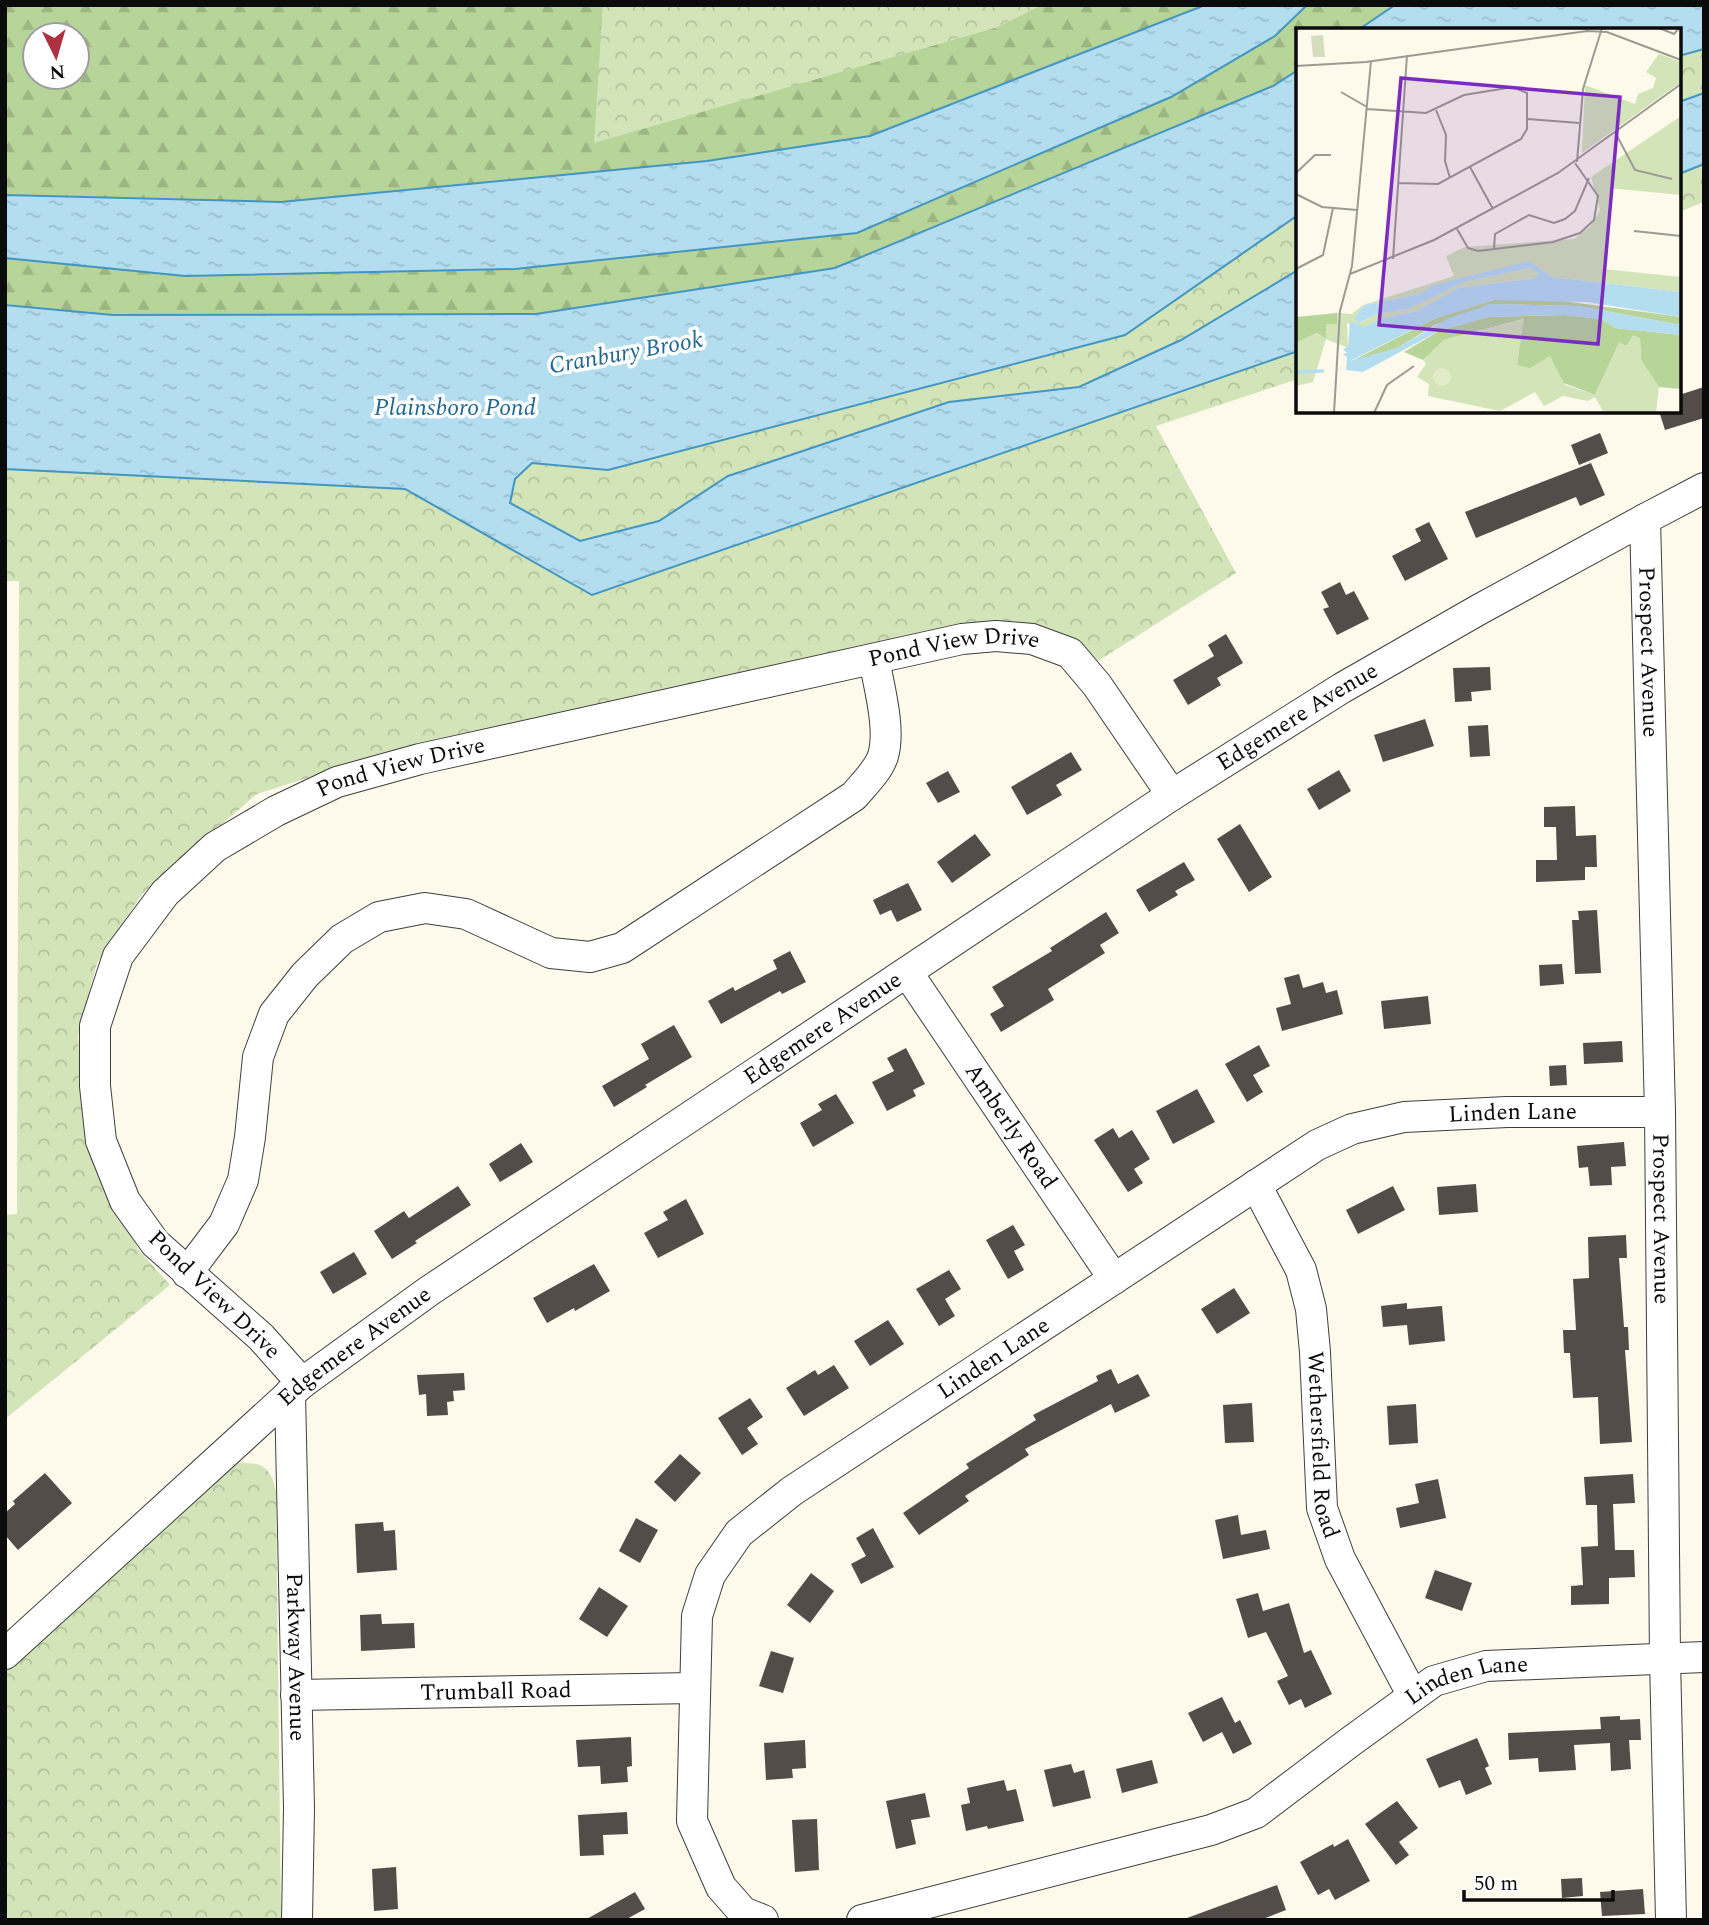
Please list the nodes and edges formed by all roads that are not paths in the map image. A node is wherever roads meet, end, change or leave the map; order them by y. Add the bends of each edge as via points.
1 (1704, 488) edge
2 (1644, 519) junction
3 (874, 659) junction
4 (1172, 795) junction
5 (907, 972) junction
6 (1660, 1112) junction
7 (1256, 1185) junction
8 (187, 1273) junction
9 (1114, 1279) junction
10 (296, 1388) junction
11 (8, 1646) edge
12 (1704, 1657) edge
13 (1665, 1658) junction
14 (694, 1688) junction
15 (296, 1695) junction
16 (1413, 1696) junction
17 (297, 1920) edge
18 (763, 1920) edge
19 (862, 1920) edge
20 (1671, 1920) edge

1 - 2 street, Edgemere Avenue
2 - 4 street, Edgemere Avenue via 1342,688
2 - 6 street, Prospect Avenue
3 - 4 street, Pond View Drive via 996,636 1032,639 1070,653
3 - 8 street via 886,723 883,756 871,777 854,796 622,948 590,957 551,953 466,914 425,908 379,917 342,939 274,1014 258,1058 243,1180 225,1224
3 - 8 street, Pond View Drive via 420,759 337,782 215,847 165,893 118,956 95,1026 101,1142 125,1201 155,1243
4 - 5 street, Edgemere Avenue
5 - 9 street, Amberly Road
5 - 10 street, Edgemere Avenue via 429,1291
6 - 7 street, Linden Lane via 1404,1117 1352,1129 1317,1145
6 - 13 street, Prospect Avenue
7 - 9 street, Linden Lane
7 - 16 street, Wethersfield Road via 1301,1270 1311,1309 1322,1508 1340,1559
8 - 10 street, Pond View Drive via 261,1337
9 - 14 street, Linden Lane via 792,1491 739,1533 710,1575 697,1616
10 - 11 street, Edgemere Avenue
10 - 15 street, Parkway Avenue
12 - 13 street, Linden Lane
13 - 16 street, Linden Lane via 1486,1666 1434,1681
13 - 20 street, Prospect Avenue
14 - 15 street, Trumball Road
14 - 18 street, Linden Lane via 692,1821 721,1887 743,1912
15 - 17 street, Parkway Avenue
16 - 19 street, Linden Lane via 1256,1813 1211,1830

